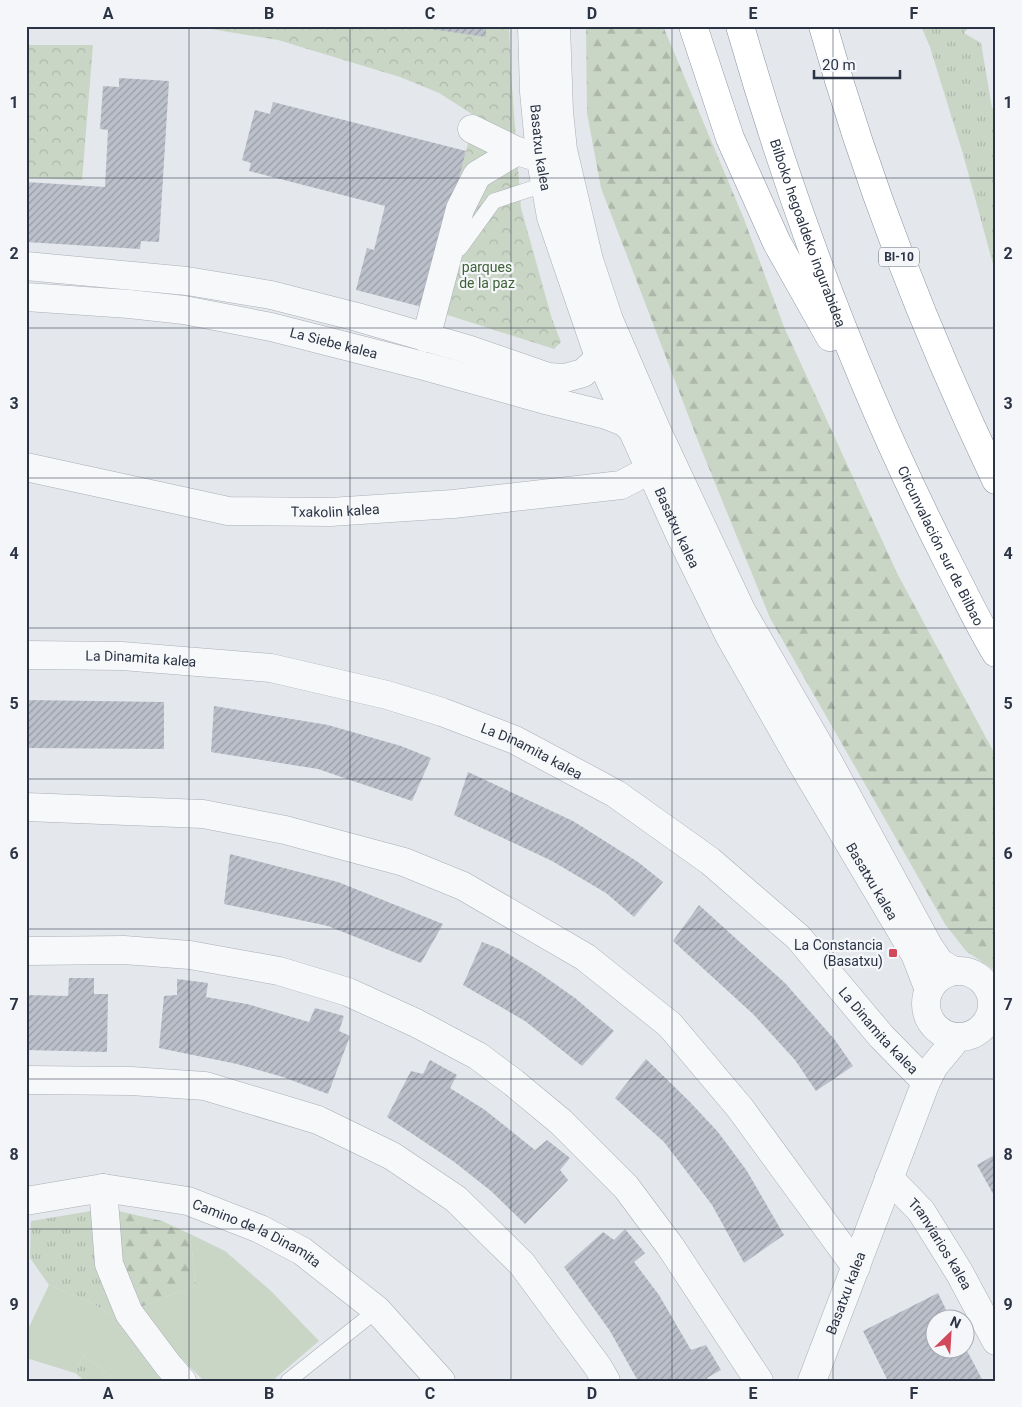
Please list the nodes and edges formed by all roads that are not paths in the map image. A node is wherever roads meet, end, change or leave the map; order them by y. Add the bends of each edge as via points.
1 (532, 26) edge
2 (556, 26) edge
3 (693, 26) edge
4 (740, 26) edge
5 (823, 26) edge
6 (472, 129) dead end
7 (546, 184) junction
8 (460, 248) dead end
9 (26, 266) edge
10 (26, 297) edge
11 (426, 338) junction
12 (591, 364) junction
13 (637, 386) junction
14 (615, 417) junction
15 (887, 435) junction
16 (26, 468) edge
17 (644, 473) dead end
18 (996, 480) edge
19 (996, 653) edge
20 (26, 655) edge
21 (26, 807) edge
22 (26, 951) edge
23 (954, 971) junction
24 (929, 990) junction
25 (994, 997) edge
26 (932, 1022) junction
27 (991, 1028) edge
28 (958, 1037) junction
29 (930, 1074) junction
30 (26, 1080) edge
31 (889, 1178) junction
32 (103, 1188) junction
33 (26, 1201) edge
34 (856, 1267) junction
35 (377, 1310) junction
36 (996, 1341) edge
37 (182, 1381) edge
38 (288, 1381) edge
39 (442, 1381) edge
40 (606, 1381) edge
41 (759, 1381) edge
42 (812, 1381) edge

1 - 7 street, Basatxu kalea via 534,92
2 - 13 street, Basatxu kalea via 559,112 569,175 589,260 609,320
3 - 15 highway via 730,138 777,243
4 - 15 highway, Bilboko hegoaldeko ingurabidea via 760,97 823,282
5 - 18 highway, BI-10 via 866,168 891,235 959,404
6 - 11 street via 524,153 477,175 460,209
7 - 8 lane via 494,200
7 - 12 street, Basatxu kalea via 551,217
9 - 11 street via 187,281 271,295
10 - 14 street, La Siebe kalea via 184,310 271,327
11 - 12 street via 548,376 565,378
12 - 14 street, Basatxu kalea via 577,382 578,392 582,400
13 - 14 street via 637,400 633,408
13 - 23 street, Basatxu kalea via 740,610 828,761 929,947 940,963
14 - 24 street, Basatxu kalea via 679,533 729,635 915,954
15 - 19 highway, Circunvalación sur de Bilbao
16 - 17 street, Txakolin kalea via 228,511 330,512 453,504 621,485
20 - 29 street, La Dinamita kalea via 122,656 271,668 387,695 515,740 616,794 710,861 798,937 875,1029
21 - 34 street via 203,814 285,830 404,862 464,886 585,957 670,1025 740,1108
22 - 41 street via 124,950 190,955 279,971 348,992 478,1056 561,1122 626,1187 670,1246
23 - 24 street via 935,981
23 - 25 street via 974,974
24 - 26 street via 926,1007
25 - 27 street
26 - 28 street via 943,1033
26 - 29 street, Basatxu kalea
27 - 28 street
28 - 29 street, Basatxu kalea
29 - 31 street, Basatxu kalea
30 - 40 street via 131,1081 205,1086 318,1120 392,1156 456,1199 522,1264
31 - 34 street, Basatxu kalea
31 - 36 street, Tranviarios kalea via 921,1211 960,1272
32 - 33 street, Camino de la Dinamita
32 - 35 street, Camino de la Dinamita via 188,1201 260,1229 302,1251
32 - 37 street via 109,1264 129,1313
34 - 42 street, Basatxu kalea
35 - 38 lane
35 - 39 street, Camino de la Dinamita

